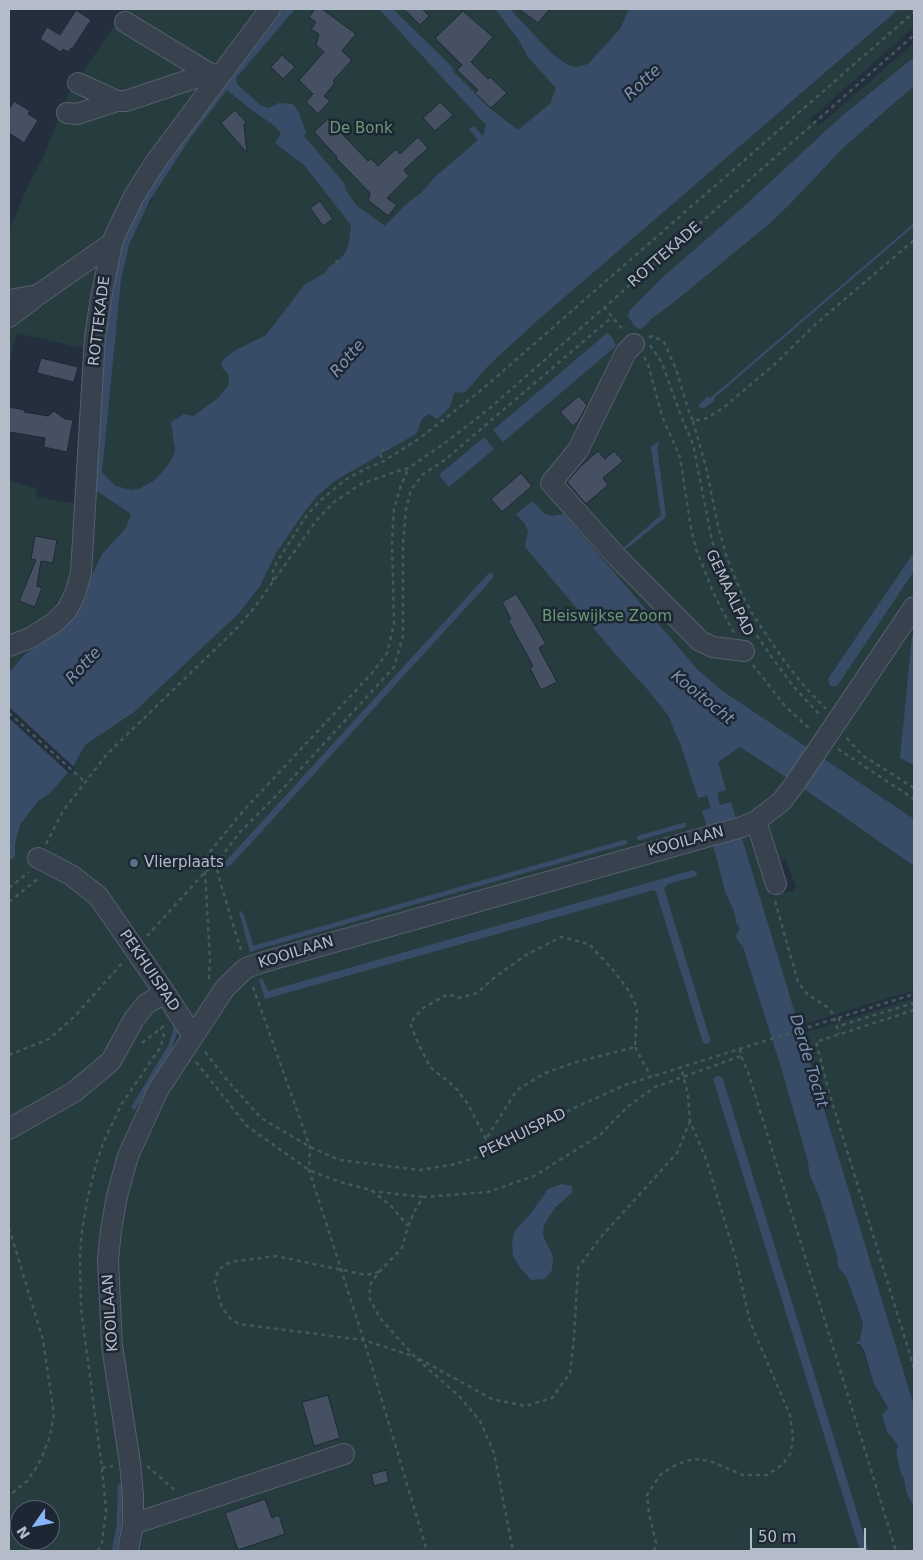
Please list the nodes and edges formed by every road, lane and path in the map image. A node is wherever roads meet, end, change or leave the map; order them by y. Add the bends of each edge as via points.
1 (270, 9) edge
2 (914, 12) edge
3 (125, 22) dead end
4 (914, 35) edge
5 (215, 76) junction
6 (78, 83) dead end
7 (118, 101) junction
8 (67, 113) dead end
9 (914, 240) edge
10 (112, 243) junction
11 (336, 260) dead end
12 (340, 267) dead end
13 (20, 295) edge
14 (604, 307) junction
15 (9, 317) edge
16 (612, 317) junction
17 (634, 344) junction
18 (693, 421) junction
19 (384, 449) dead end
20 (384, 461) junction
21 (409, 468) junction
22 (274, 582) junction
23 (914, 608) edge
24 (9, 646) edge
25 (744, 651) junction
26 (9, 713) edge
27 (828, 732) junction
28 (85, 782) junction
29 (914, 788) edge
30 (914, 799) edge
31 (749, 824) junction
32 (15, 857) dead end
33 (9, 858) edge
34 (218, 861) junction
35 (46, 862) junction
36 (205, 872) junction
37 (776, 884) joint
38 (9, 888) edge
39 (9, 902) edge
40 (135, 949) junction
41 (246, 968) junction
42 (208, 985) dead end
43 (165, 993) junction
44 (914, 994) edge
45 (914, 1003) edge
46 (914, 1010) edge
47 (837, 1018) junction
48 (839, 1034) junction
49 (193, 1036) junction
50 (635, 1047) junction
51 (740, 1049) junction
52 (9, 1055) edge
53 (741, 1056) junction
54 (681, 1067) junction
55 (684, 1076) junction
56 (651, 1077) junction
57 (690, 1121) junction
58 (9, 1129) edge
59 (486, 1139) junction
60 (310, 1147) junction
61 (489, 1153) junction
62 (309, 1170) junction
63 (371, 1190) junction
64 (424, 1197) junction
65 (408, 1226) junction
66 (9, 1228) edge
67 (340, 1270) junction
68 (379, 1272) junction
69 (363, 1340) junction
70 (414, 1356) junction
71 (914, 1368) edge
72 (344, 1454) dead end
73 (9, 1496) edge
74 (133, 1524) junction
75 (128, 1551) edge
76 (427, 1551) edge
77 (513, 1551) edge
78 (654, 1551) edge
79 (896, 1551) edge

1 - 5 street, ROTTEKADE
2 - 20 path via 479,392 420,438
3 - 5 street
4 - 14 path, ROTTEKADE
5 - 7 street
5 - 10 street, ROTTEKADE via 134,196
6 - 7 street
7 - 8 street via 77,114
9 - 18 path via 722,408 707,418
10 - 13 street
10 - 24 street, ROTTEKADE via 95,336 81,573 75,594 54,623
11 - 12 path
13 - 15 street
14 - 16 path, GEMAALPAD
14 - 21 path, ROTTEKADE via 490,408
16 - 17 path, GEMAALPAD
16 - 34 path via 416,481 406,509 403,636 394,667 240,832
17 - 18 path via 654,336 664,342
17 - 25 path, GEMAALPAD via 648,364 662,416 680,458 691,528 703,569
17 - 25 street via 626,352 578,450 551,483 618,558 700,641 713,648
17 - 27 path via 651,346 662,363 696,457 712,541 744,617 772,659 818,713
18 - 27 path via 726,555 740,590 785,662 829,712
19 - 20 path via 379,453
20 - 22 path via 345,480 307,515 273,569
21 - 22 path via 361,484 334,502 316,521
21 - 36 path via 394,509 394,624 387,653 244,810 208,854
22 - 28 path via 237,628 107,754
23 - 27 street, KOOILAAN
25 - 27 path, GEMAALPAD via 764,681 805,726
26 - 28 path
27 - 29 path via 846,736 862,755
27 - 30 path, GEMAALPAD
27 - 31 street, KOOILAAN via 780,802
28 - 35 path via 63,811
31 - 37 street
31 - 41 street, KOOILAAN
32 - 33 path
34 - 36 path
34 - 41 path via 221,885
35 - 38 path
35 - 39 path
35 - 40 street, PEKHUISPAD via 71,875 98,896
36 - 40 path
36 - 42 path via 210,958
37 - 47 path via 774,900 798,982 807,994
40 - 43 street, PEKHUISPAD
40 - 52 path via 75,1016 49,1039
41 - 49 street, KOOILAAN via 225,988
41 - 60 path
43 - 49 street, PEKHUISPAD
43 - 58 street via 146,1004 134,1019 111,1061 74,1092
44 - 47 path, PEKHUISPAD
45 - 47 path via 842,1025
46 - 48 path
47 - 48 path
47 - 51 path, PEKHUISPAD
48 - 71 path via 816,1042
49 - 60 path, PEKHUISPAD via 261,1118
49 - 62 path via 192,1056 247,1126
49 - 74 street, KOOILAAN via 158,1090 128,1156 111,1230 108,1260 112,1346 130,1463
50 - 56 path
50 - 59 path via 545,1073 517,1090
50 - 59 path via 637,1008 629,991 589,944 561,937 526,955 477,993 459,998 448,994 423,1008 410,1022 418,1043 430,1067 455,1087 468,1104
51 - 53 path
51 - 54 path, PEKHUISPAD
53 - 55 path
53 - 79 path
54 - 55 path
54 - 56 path, PEKHUISPAD
55 - 57 path
55 - 64 path via 655,1087 627,1107 600,1136 534,1176 488,1192
56 - 61 path, PEKHUISPAD via 574,1108
57 - 70 path via 677,1153 600,1238 578,1268 570,1373 552,1398 525,1406 492,1399
57 - 78 path via 706,1158 736,1259 750,1322 790,1415 793,1437 791,1453 782,1465 767,1475 743,1475 710,1461 694,1459 677,1464 660,1475 647,1495 656,1542
59 - 61 path
60 - 61 path, PEKHUISPAD via 339,1160 420,1170 456,1164
60 - 62 path
62 - 63 path
62 - 67 path
63 - 64 path
63 - 65 path
64 - 65 path
65 - 68 path via 402,1248
66 - 73 path via 42,1340 54,1415 50,1436 38,1465 27,1481
67 - 68 path via 366,1275
67 - 69 path
67 - 69 path via 276,1256 230,1262 218,1270 214,1282 222,1308 239,1324
68 - 70 path via 371,1283 369,1297 380,1318
69 - 70 path
69 - 76 path
70 - 77 path via 459,1396 480,1420 494,1453
72 - 74 street
74 - 75 street, KOOILAAN

